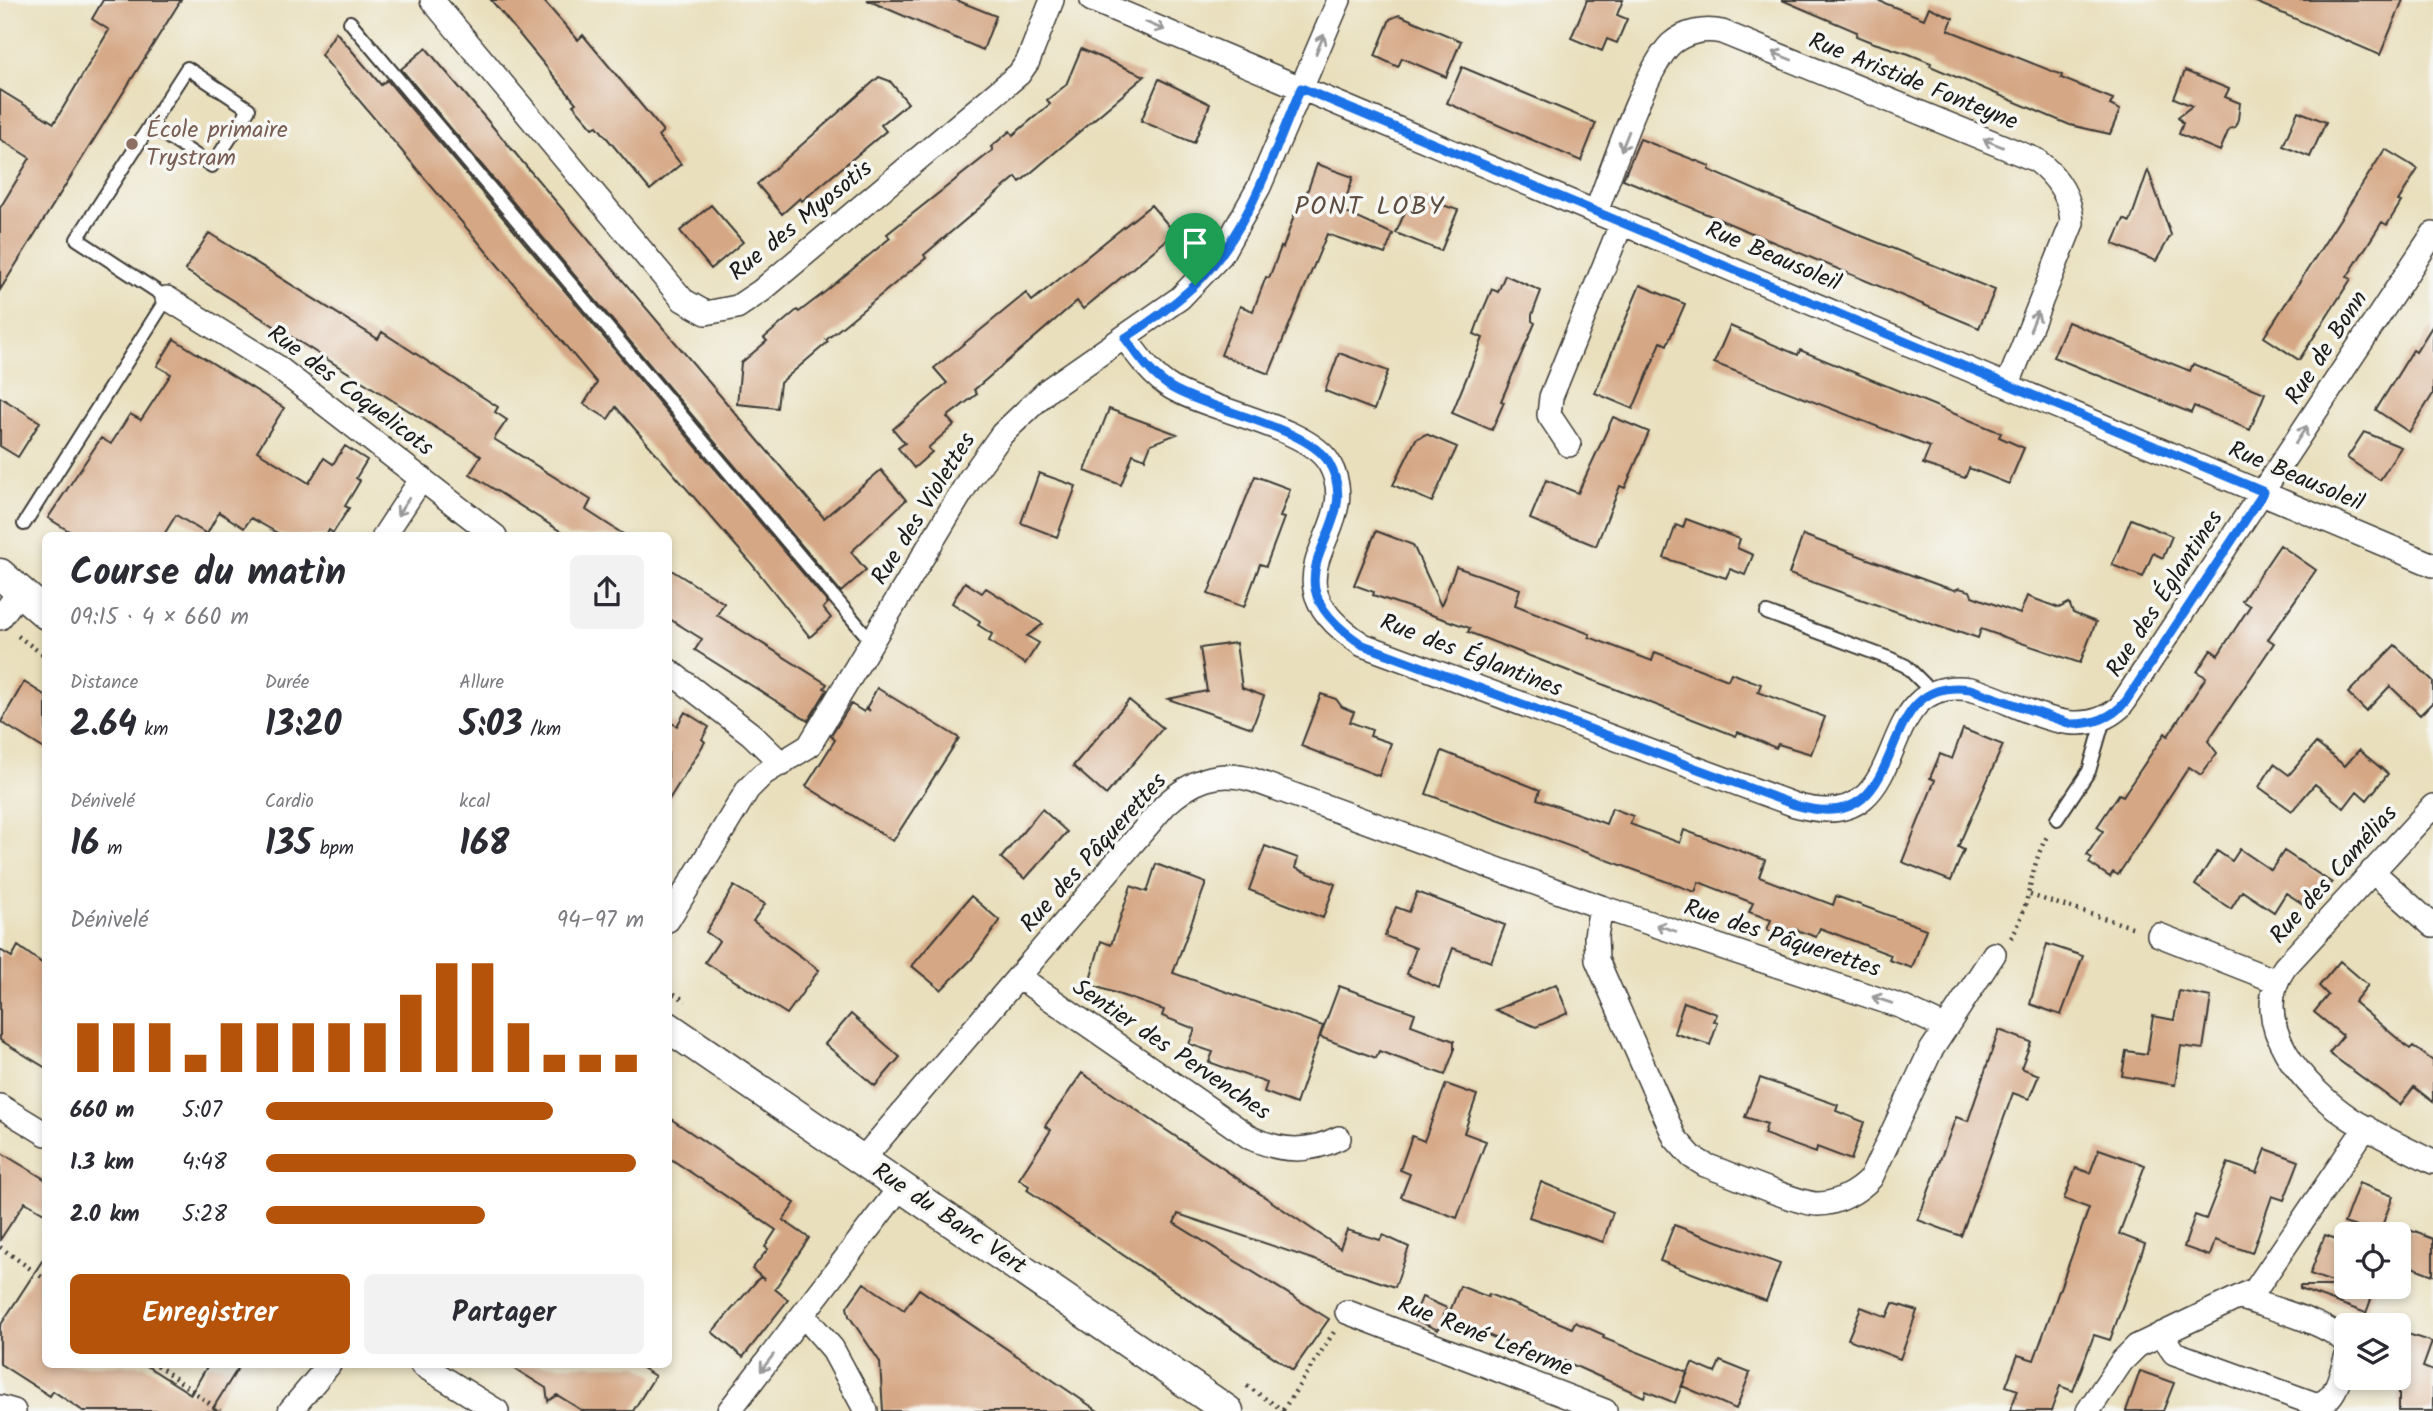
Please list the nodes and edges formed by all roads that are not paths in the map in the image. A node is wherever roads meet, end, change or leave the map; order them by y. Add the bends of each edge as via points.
1 (432, 0) edge
2 (1052, 0) edge
3 (1092, 0) edge
4 (1339, 0) edge
5 (350, 22) dead end
6 (1301, 88) junction
7 (150, 125) junction
8 (1596, 212) junction
9 (1622, 222) junction
10 (2433, 234) edge
11 (167, 298) junction
12 (1125, 338) junction
13 (2008, 384) junction
14 (1569, 445) dead end
15 (422, 478) junction
16 (2264, 492) junction
17 (24, 524) dead end
18 (387, 532) edge
19 (490, 532) edge
20 (2433, 565) edge
21 (10, 582) edge
22 (42, 610) edge
23 (1767, 612) dead end
24 (5, 624) edge
25 (872, 642) junction
26 (672, 673) edge
27 (1934, 694) junction
28 (2104, 719) junction
29 (782, 764) junction
30 (2433, 806) edge
31 (2057, 819) road end
32 (2372, 871) junction
33 (1601, 907) junction
34 (672, 913) edge
35 (2433, 926) edge
36 (2159, 935) road end
37 (1994, 954) road end
38 (1019, 977) junction
39 (2276, 981) junction
40 (1944, 1027) junction
41 (672, 1030) edge
42 (0, 1106) edge
43 (2366, 1127) junction
44 (42, 1132) edge
45 (1339, 1138) dead end
46 (863, 1160) junction
47 (2433, 1162) edge
48 (901, 1186) junction
49 (2242, 1298) junction
50 (1347, 1312) road end
51 (804, 1316) junction
52 (2334, 1333) edge
53 (2161, 1334) junction
54 (326, 1368) edge
55 (427, 1368) edge
56 (2334, 1390) edge
57 (290, 1411) edge
58 (497, 1411) edge
59 (729, 1411) edge
60 (866, 1411) edge
61 (1228, 1411) edge
62 (1605, 1411) edge
63 (2088, 1411) edge

1 - 2 street, Rue des Myosotis via 683,300 706,313 737,307 761,291 1019,74
3 -> 6 street, Rue Beausoleil
6 -> 4 street, Rue des Violettes
5 - 25 lane
6 - 8 street, Rue Beausoleil
6 - 12 street, Rue des Violettes via 1231,240 1195,285
7 - 7 lane via 187,68 249,109 212,166
7 - 11 lane via 77,239
8 - 9 street, Rue Beausoleil
13 -> 8 street, Rue Aristide Fonteyne via 2072,223 2062,186 2036,160 1721,32 1702,30 1679,38 1658,60
9 - 13 street, Rue Beausoleil
9 - 14 street via 1551,397 1549,415
16 -> 10 street, Rue de Bonn
11 - 15 street, Rue des Coquelicots via 276,366
11 - 17 lane
12 - 25 street, Rue des Violettes via 1048,390 1002,434 969,480
12 - 27 street, Rue des Églantines via 1155,375 1175,390 1306,441 1325,457 1338,497 1317,558 1314,584 1328,617 1363,645 1824,812 1846,808 1871,791 1906,716
13 - 16 street, Rue Beausoleil
15 -> 18 street
15 - 19 street, Rue des Coquelicots
16 - 20 street, Rue Beausoleil
16 - 28 street, Rue des Églantines via 2126,701
21 - 22 street
21 - 24 street
23 - 27 lane via 1906,666
25 - 29 street, Rue des Violettes via 809,746
26 - 29 street
27 - 28 street, Rue des Églantines via 1970,689 2061,722 2087,724
28 - 31 lane via 2089,771
29 - 34 street, Rue des Violettes via 748,789
30 - 32 street, Rue des Camélias
32 - 35 street
32 - 39 street, Rue des Camélias
33 - 38 street, Rue des Pâquerettes via 1253,780 1224,775 1194,782 1166,805
40 -> 33 street, Rue des Pâquerettes via 1902,1007
33 - 40 street via 1597,960 1675,1138 1705,1165 1804,1201 1829,1203 1871,1178
36 - 39 street
37 - 40 street
38 - 45 street, Sentier des Pervenches via 1251,1138 1304,1150
38 - 46 street, Rue des Pâquerettes
39 - 43 street via 2271,1011 2287,1054 2328,1100
41 - 46 street, Rue du Banc Vert
42 - 44 street
43 - 47 street
43 - 49 street via 2262,1283
46 - 48 street, Rue du Banc Vert
48 - 51 street
48 - 61 street, Rue du Banc Vert
49 - 52 street
49 - 53 street
50 - 62 street, Rue René Leferme
51 -> 59 street
51 - 60 street via 832,1348
53 - 56 street via 2174,1353 2315,1404 2324,1404
53 - 63 street via 2130,1352
54 - 57 street
55 - 58 street

